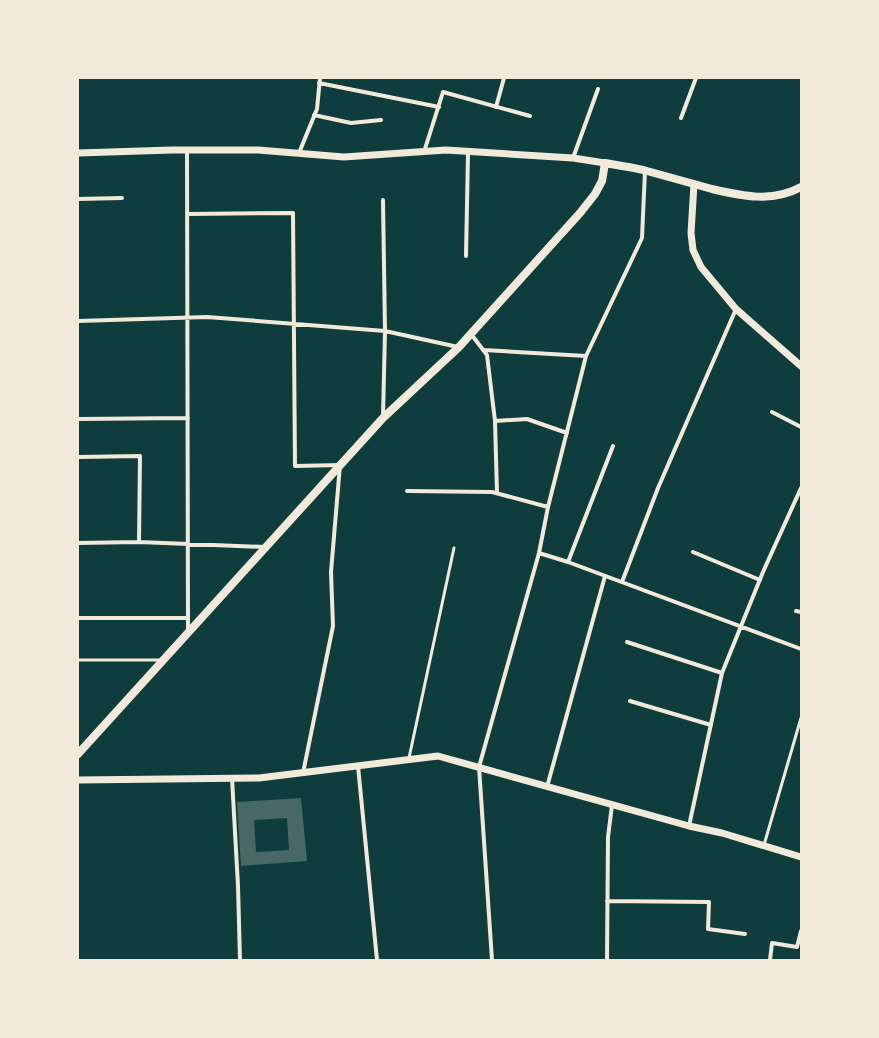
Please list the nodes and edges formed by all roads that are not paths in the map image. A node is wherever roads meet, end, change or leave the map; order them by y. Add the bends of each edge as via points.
1 (320, 78) edge
2 (504, 78) edge
3 (696, 78) edge
4 (319, 83) junction
5 (598, 89) dead end
6 (439, 107) junction
7 (496, 107) junction
8 (314, 115) junction
9 (530, 116) dead end
10 (681, 118) dead end
11 (380, 120) dead end
12 (187, 150) junction
13 (424, 152) junction
14 (78, 153) edge
15 (299, 153) junction
16 (468, 153) junction
17 (573, 158) junction
18 (605, 164) junction
19 (645, 170) junction
20 (694, 184) junction
21 (801, 188) edge
22 (122, 198) dead end
23 (78, 199) edge
24 (383, 200) dead end
25 (187, 214) junction
26 (466, 256) dead end
27 (736, 309) junction
28 (188, 318) junction
29 (78, 321) edge
30 (294, 324) junction
31 (385, 331) junction
32 (471, 334) junction
33 (459, 347) junction
34 (484, 350) junction
35 (586, 356) junction
36 (801, 366) edge
37 (772, 412) dead end
38 (188, 418) junction
39 (383, 418) junction
40 (78, 419) edge
41 (495, 421) junction
42 (801, 426) edge
43 (567, 433) junction
44 (613, 446) dead end
45 (78, 457) edge
46 (340, 465) junction
47 (801, 488) edge
48 (407, 491) dead end
49 (497, 493) junction
50 (548, 507) junction
51 (139, 542) junction
52 (78, 543) edge
53 (188, 544) junction
54 (265, 547) junction
55 (454, 548) dead end
56 (693, 552) dead end
57 (539, 553) junction
58 (568, 562) junction
59 (605, 576) junction
60 (760, 580) junction
61 (622, 582) junction
62 (78, 618) edge
63 (188, 618) junction
64 (741, 626) junction
65 (188, 632) junction
66 (627, 642) dead end
67 (801, 648) edge
68 (78, 660) edge
69 (164, 660) junction
70 (722, 673) junction
71 (630, 701) dead end
72 (801, 718) edge
73 (711, 725) junction
74 (78, 754) edge
75 (409, 760) junction
76 (358, 766) junction
77 (478, 768) junction
78 (303, 773) junction
79 (232, 777) junction
80 (78, 780) edge
81 (547, 787) junction
82 (612, 805) junction
83 (689, 826) junction
84 (764, 847) junction
85 (801, 857) edge
86 (607, 901) junction
87 (801, 932) edge
88 (745, 934) dead end
89 (240, 960) edge
90 (377, 960) edge
91 (492, 960) edge
92 (606, 960) edge
93 (770, 960) edge

1 - 4 street
2 - 7 street
3 - 10 street
4 - 6 street
4 - 8 street via 317,109
5 - 17 street
6 - 7 street via 444,92
6 - 13 street
7 - 9 street
8 - 11 street via 351,123
8 - 15 street
12 - 14 street
12 - 15 street
12 - 25 street
13 - 15 street via 344,157
13 - 16 street via 446,150
16 - 17 street
16 - 26 street
17 - 18 street
18 - 19 main road
18 - 32 main road via 602,181 595,194
19 - 20 main road
19 - 35 street via 642,238
20 - 21 main road via 752,198 783,195
20 - 27 street via 692,250 701,267
22 - 23 street
24 - 31 street
25 - 28 street
25 - 30 street via 293,213
27 - 36 street
27 - 61 street via 658,488
28 - 29 street
28 - 30 street via 207,317
28 - 38 street
30 - 31 street
30 - 46 street via 295,466
31 - 33 street
31 - 39 street
32 - 33 main road
32 - 34 street
33 - 39 main road
34 - 35 street
34 - 41 street via 487,355
35 - 43 street
37 - 42 street
38 - 40 street
38 - 53 street
39 - 46 main road
41 - 43 street via 527,419
41 - 49 street
43 - 50 street
44 - 58 street
45 - 51 street via 140,456
46 - 54 main road
46 - 78 street via 331,572 333,626
47 - 60 street
48 - 49 street
49 - 50 street
50 - 57 street
51 - 52 street
51 - 53 street
53 - 54 street
53 - 63 street
54 - 65 main road
55 - 75 lane
56 - 60 street
57 - 58 street
57 - 77 street
58 - 59 street
59 - 61 street
59 - 81 street
60 - 64 street
61 - 64 street
62 - 63 street
63 - 65 street
64 - 67 street
64 - 70 street
65 - 69 main road
66 - 70 street
68 - 69 lane
69 - 74 main road
70 - 73 street
71 - 73 street
72 - 84 lane
73 - 83 street
75 - 76 street
75 - 77 street via 438,756
76 - 78 street
76 - 90 street
77 - 81 street
77 - 91 street
78 - 79 street via 259,778
79 - 80 street
79 - 89 street
81 - 82 street
82 - 83 street
82 - 86 street via 608,837
83 - 84 street via 722,833
84 - 85 street
86 - 88 street via 708,902 708,929
86 - 92 street
87 - 93 street via 797,947 772,943

